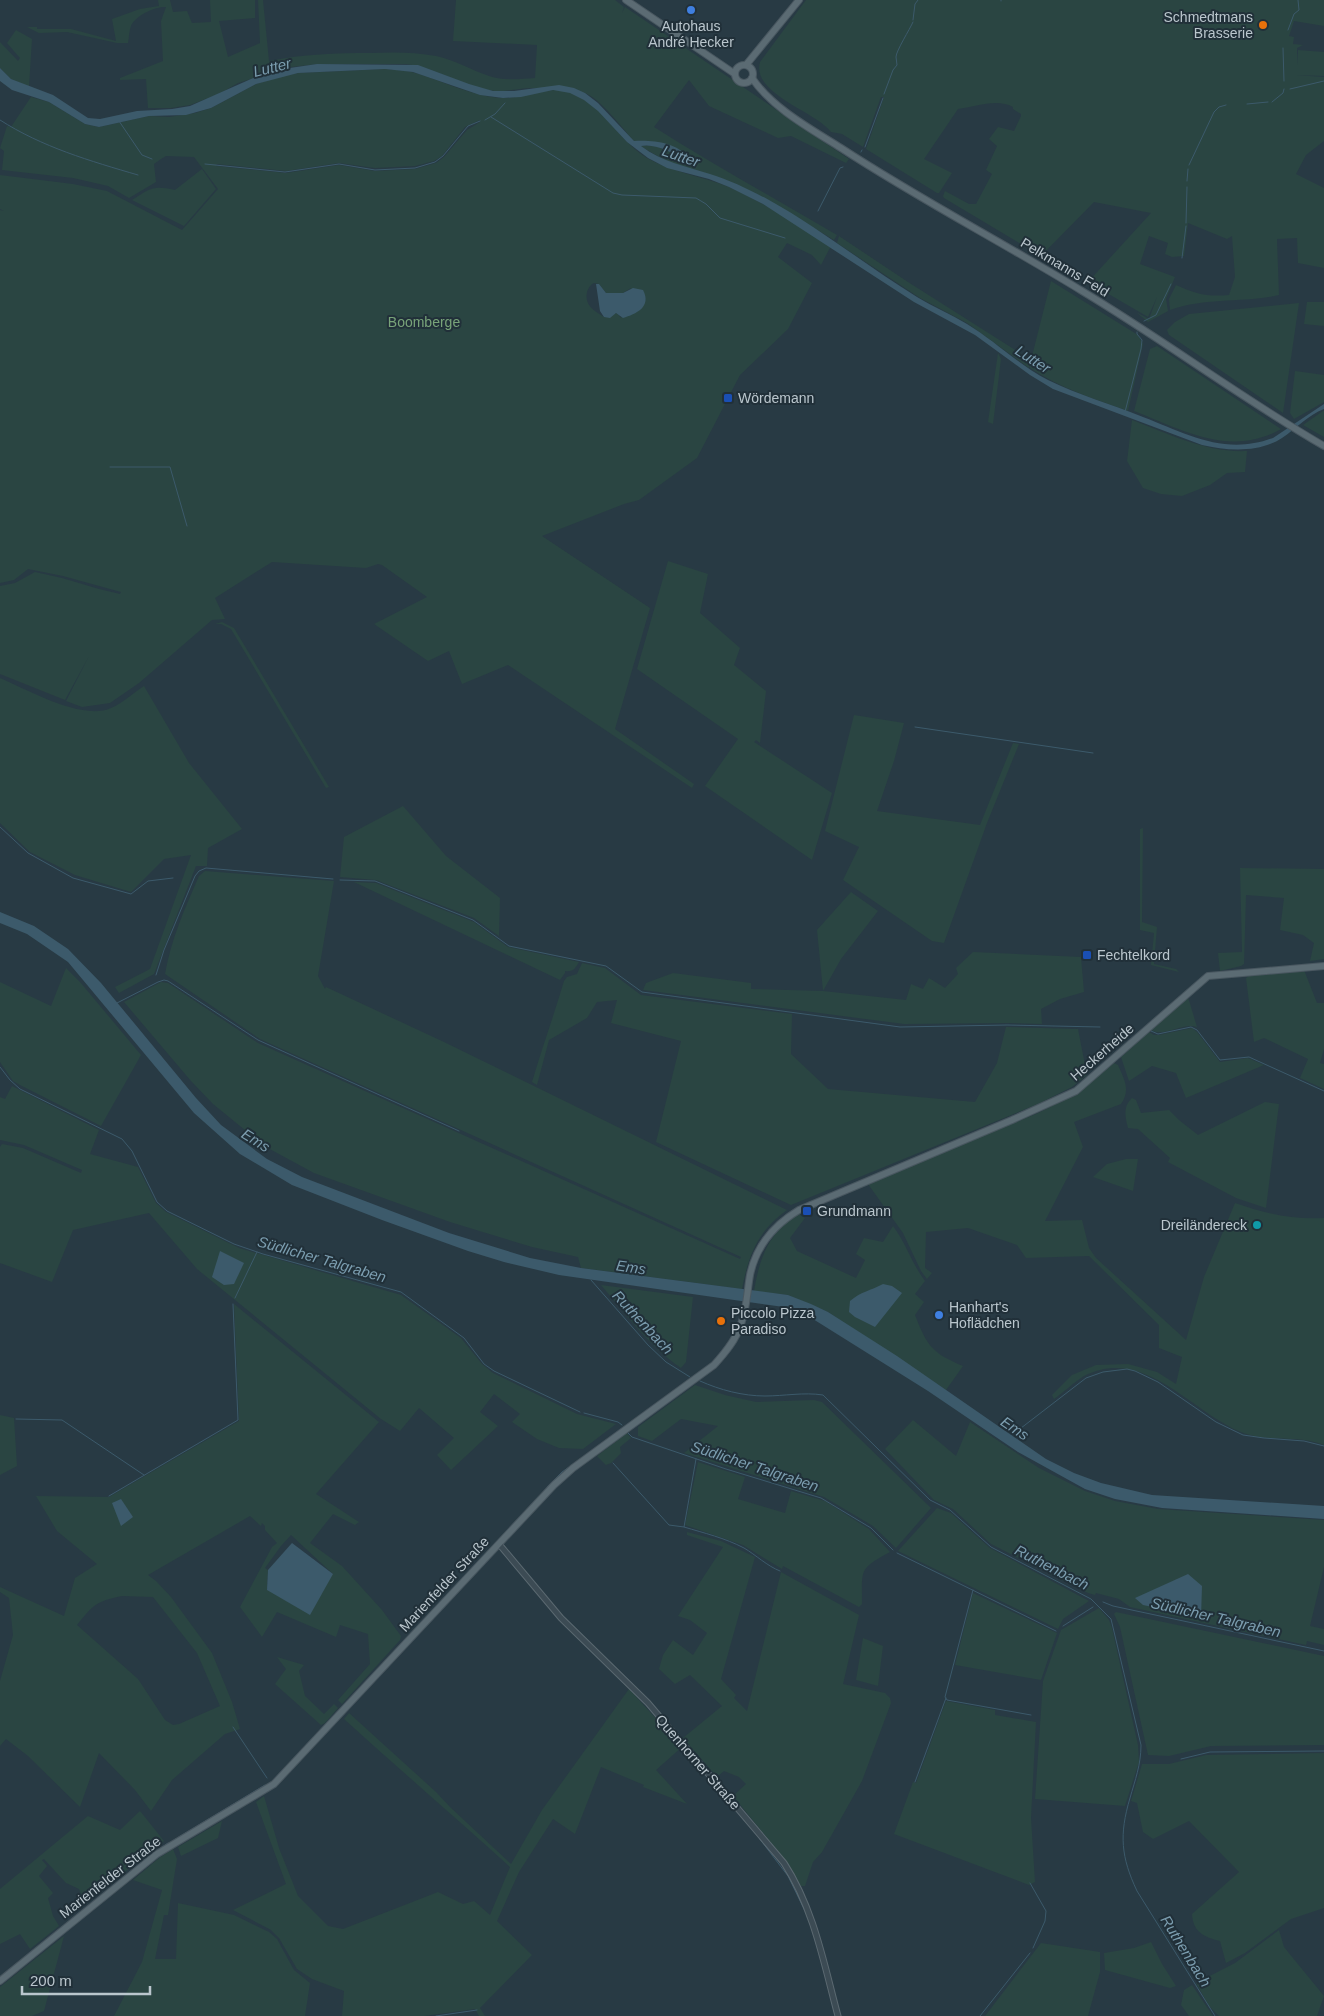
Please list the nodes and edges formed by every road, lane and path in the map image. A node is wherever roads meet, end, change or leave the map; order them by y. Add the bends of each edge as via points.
1 (626, 0) edge
2 (799, 0) edge
3 (714, 60) junction
4 (749, 66) junction
5 (738, 67) junction
6 (735, 74) junction
7 (750, 80) junction
8 (1324, 446) edge
9 (1324, 966) edge
10 (864, 1183) joint
11 (499, 1544) junction
12 (0, 1982) edge
13 (838, 2016) edge

1 - 3 main road
2 - 4 main road
3 - 5 main road
3 - 6 main road
4 - 5 main road
4 - 7 main road via 753,71
5 - 6 main road
6 - 7 main road via 739,81
7 - 8 main road, Pelkmanns Feld via 790,115 896,183 1052,272
9 - 10 main road, Heckerheide via 1208,976 1076,1091
10 - 11 main road, Marienfelder Straße via 799,1210 778,1224 756,1254 738,1334 721,1357 564,1476
11 - 12 main road, Marienfelder Straße via 274,1784 157,1854
11 - 13 street, Quenhorner Straße via 562,1618 648,1703 784,1863 809,1911

